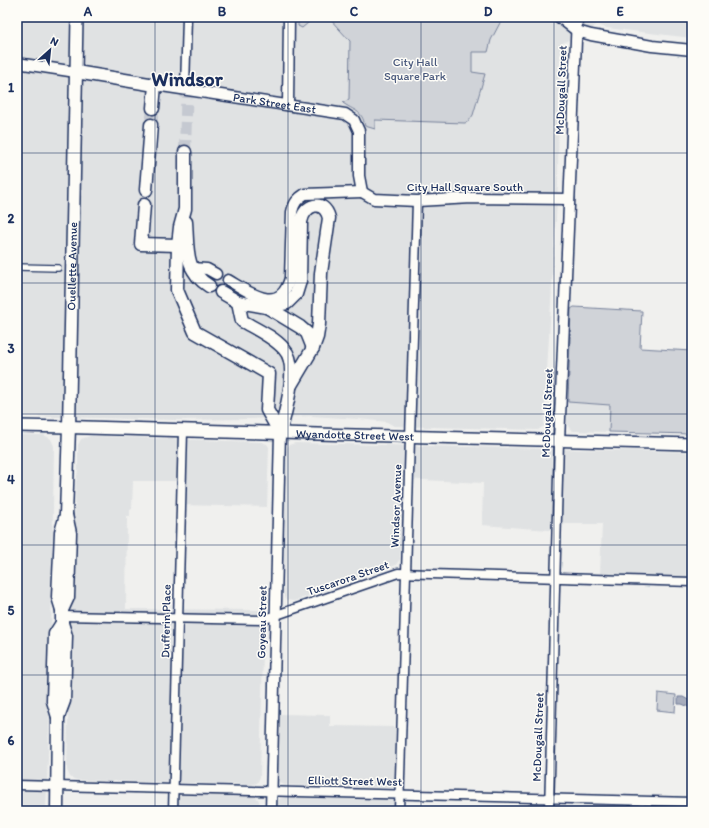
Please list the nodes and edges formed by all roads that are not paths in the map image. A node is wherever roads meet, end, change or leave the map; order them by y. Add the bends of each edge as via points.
1 (76, 17) edge
2 (187, 17) edge
3 (289, 17) edge
4 (559, 17) edge
5 (577, 17) edge
6 (577, 31) junction
7 (692, 50) edge
8 (17, 63) edge
9 (76, 72) junction
10 (155, 85) junction
11 (185, 89) junction
12 (288, 105) junction
13 (153, 108) tunnel mouth
14 (151, 125) tunnel mouth
15 (185, 152) tunnel mouth
16 (146, 190) dead end
17 (362, 192) junction
18 (570, 199) junction
19 (417, 201) junction
20 (144, 205) dead end
21 (185, 209) junction
22 (178, 246) junction
23 (17, 267) edge
24 (58, 268) dead end
25 (191, 268) junction
26 (216, 274) dead end
27 (228, 280) dead end
28 (209, 286) dead end
29 (221, 292) dead end
30 (238, 302) junction
31 (267, 307) junction
32 (314, 348) junction
33 (291, 385) junction
34 (17, 426) edge
35 (69, 427) junction
36 (182, 431) junction
37 (280, 434) junction
38 (410, 437) junction
39 (559, 441) junction
40 (692, 444) edge
41 (406, 574) junction
42 (555, 578) junction
43 (692, 582) edge
44 (275, 615) junction
45 (62, 616) junction
46 (178, 618) junction
47 (17, 785) edge
48 (58, 786) junction
49 (173, 789) junction
50 (271, 791) junction
51 (400, 794) junction
52 (549, 798) junction
53 (692, 802) edge
54 (57, 811) edge
55 (173, 811) edge
56 (270, 811) edge
57 (399, 811) edge
58 (549, 811) edge

1 - 9 main road, Ouellette Avenue
2 - 11 street
3 - 12 street
4 - 6 street
5 - 6 street, McDougall Street
6 - 7 street via 652,46
6 - 18 street, McDougall Street
8 - 9 street
9 - 10 main road, Park Street East
9 - 35 main road, Ouellette Avenue
10 - 11 street, Park Street East
10 - 13 main road
11 - 12 street, Park Street East
12 - 17 street, Park Street East via 345,114 354,120 360,131 358,176
14 - 16 main road
15 - 21 main road
17 - 19 street, City Hall Square South via 374,199
17 - 27 street via 305,194 297,199 292,212 290,278 288,286 280,296 270,299 256,296
18 - 19 street, City Hall Square South via 472,198
18 - 39 street, McDougall Street
19 - 38 street, Windsor Avenue
20 - 22 main road via 141,244
21 - 22 main road
21 - 25 main road
22 - 37 main road via 178,290 195,332 269,374 268,410
23 - 24 street
25 - 26 street via 207,269
25 - 28 main road via 199,279
29 - 30 main road
30 - 31 main road
30 - 33 main road via 242,321 279,343 290,356
31 - 32 main road via 307,333
31 - 32 main road via 287,303 296,294 300,281 302,217 310,207 324,208 330,218 321,273 318,330
32 - 33 main road
33 - 37 main road
34 - 35 main road, Wyandotte Street West
35 - 36 main road, Wyandotte Street West
35 - 45 main road, Ouellette Avenue via 66,515 70,533 68,597
36 - 37 main road, Wyandotte Street West
36 - 46 street, Dufferin Place
37 - 38 main road, Wyandotte Street West
37 - 44 street, Goyeau Street
38 - 39 main road, Wyandotte Street West
38 - 41 street, Windsor Avenue
39 - 40 main road, Wyandotte Street West
39 - 42 street, McDougall Street
41 - 42 street, Tuscarora Street
41 - 44 street, Tuscarora Street via 398,573
41 - 51 street, Windsor Avenue
42 - 43 street, Tuscarora Street
42 - 52 street, McDougall Street
44 - 46 street, Tuscarora Street via 262,620
44 - 50 street, Goyeau Street
45 - 46 street, Tuscarora Street
45 - 48 main road, Ouellette Avenue via 66,636 64,701 58,717
46 - 49 street, Dufferin Place
47 - 48 street, Elliott Street West
48 - 49 street, Elliott Street West
48 - 54 main road, Ouellette Avenue
49 - 50 street, Elliott Street West
49 - 55 street, Dufferin Place
50 - 51 street, Elliott Street West
50 - 56 street, Goyeau Street
51 - 52 street, Elliott Street West
51 - 57 street, Windsor Avenue
52 - 53 street, Elliott Street West
52 - 58 street, McDougall Street

